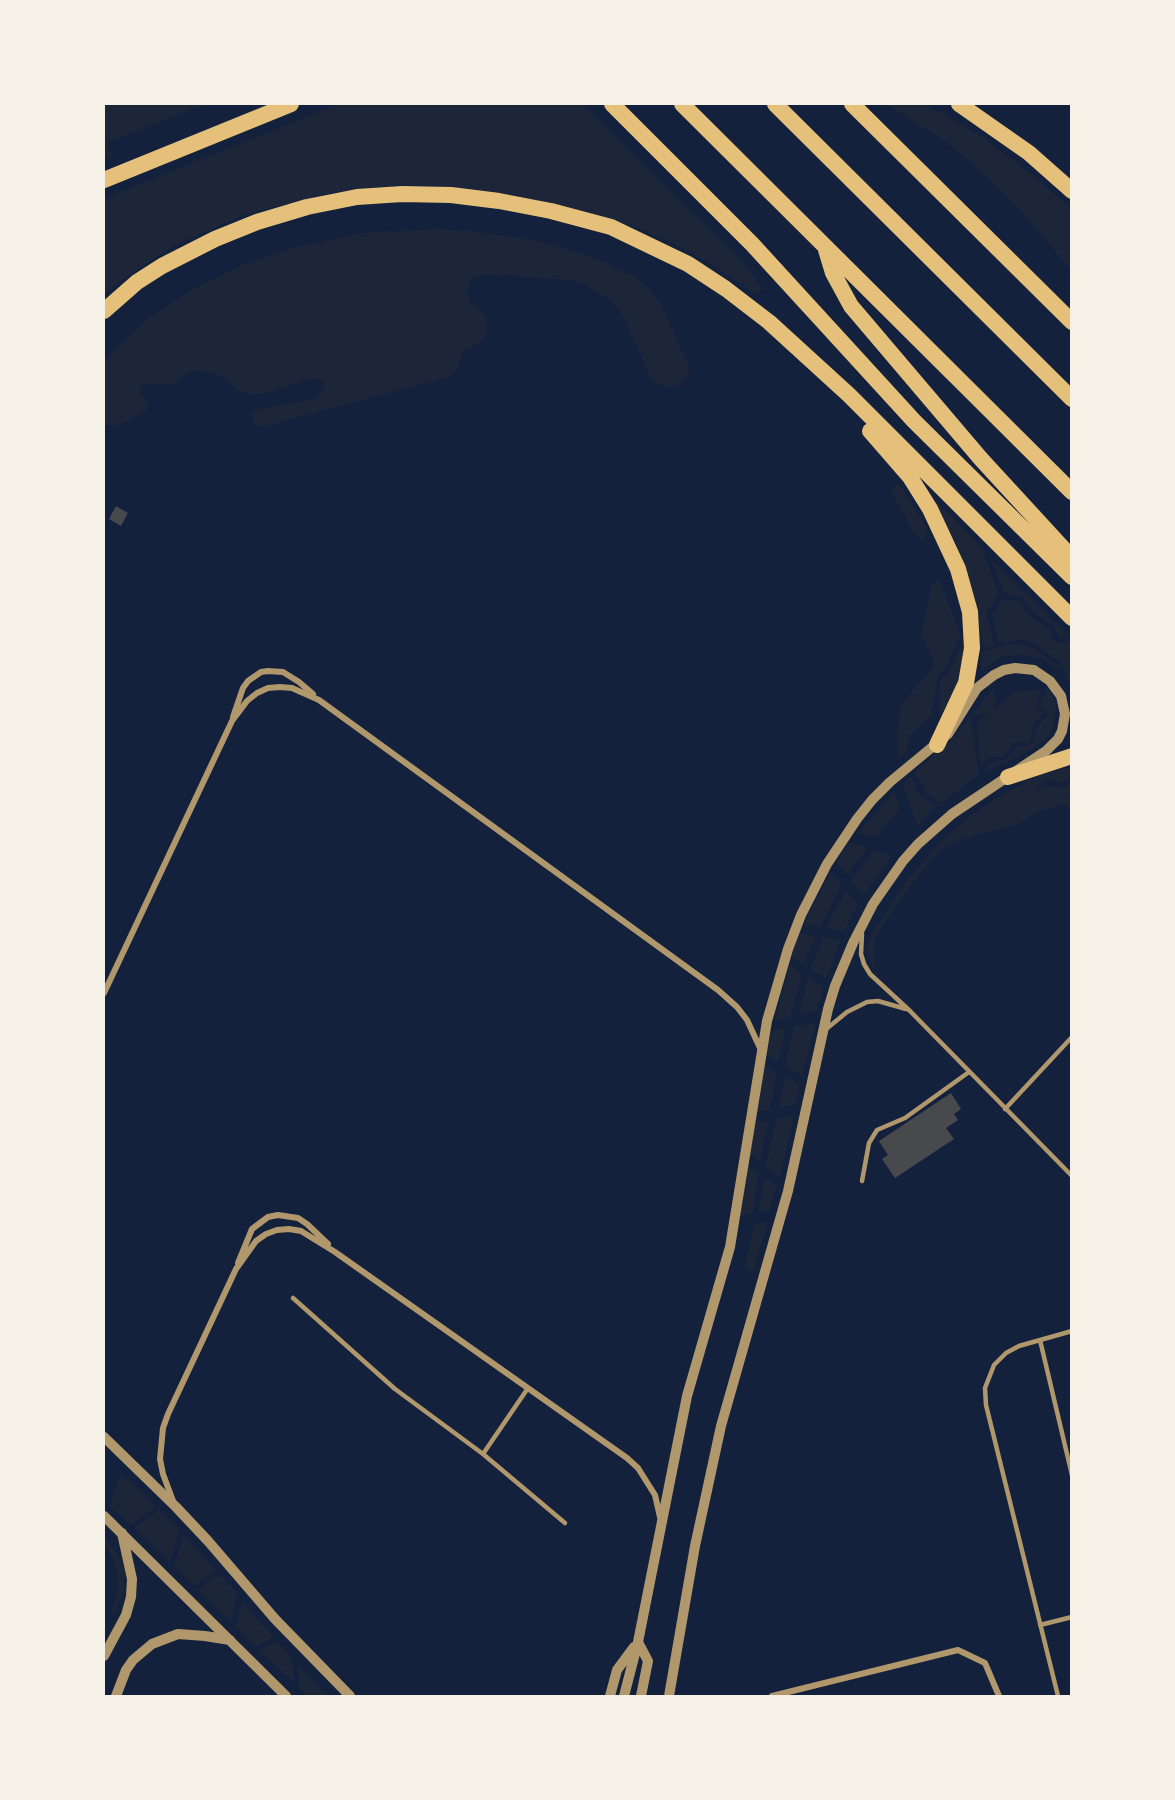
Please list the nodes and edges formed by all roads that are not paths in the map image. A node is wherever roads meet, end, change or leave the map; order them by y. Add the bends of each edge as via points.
1 (291, 104) edge
2 (612, 104) edge
3 (682, 104) edge
4 (775, 104) edge
5 (852, 104) edge
6 (959, 104) edge
7 (104, 180) edge
8 (1071, 191) edge
9 (825, 247) junction
10 (104, 309) edge
11 (1071, 322) edge
12 (800, 351) junction
13 (1071, 399) edge
14 (1071, 492) edge
15 (1071, 558) edge
16 (1071, 577) edge
17 (1071, 618) edge
18 (319, 700) junction
19 (232, 721) junction
20 (937, 745) junction
21 (1071, 756) edge
22 (1008, 777) junction
23 (864, 922) junction
24 (104, 993) edge
25 (910, 1011) junction
26 (823, 1032) junction
27 (1071, 1037) edge
28 (762, 1052) junction
29 (969, 1072) junction
30 (1005, 1109) junction
31 (1071, 1176) edge
32 (862, 1180) dead end
33 (335, 1252) junction
34 (236, 1269) junction
35 (293, 1298) dead end
36 (1071, 1331) edge
37 (1040, 1340) junction
38 (528, 1388) junction
39 (104, 1437) edge
40 (483, 1454) junction
41 (1071, 1475) edge
42 (176, 1507) junction
43 (104, 1516) edge
44 (661, 1521) junction
45 (565, 1523) dead end
46 (122, 1533) junction
47 (1071, 1617) edge
48 (1040, 1625) junction
49 (230, 1640) junction
50 (638, 1642) junction
51 (104, 1656) edge
52 (116, 1696) edge
53 (286, 1696) edge
54 (350, 1696) edge
55 (610, 1696) edge
56 (624, 1696) edge
57 (641, 1696) edge
58 (669, 1696) edge
59 (772, 1696) edge
60 (999, 1696) edge
61 (1058, 1696) edge

1 - 7 highway
2 - 16 highway via 752,244 922,429
3 - 9 highway
4 - 13 highway
5 - 11 highway
6 - 8 highway via 1029,153
9 - 14 highway
9 - 15 highway via 833,273 851,306
10 - 12 highway via 162,266 257,222 357,197 452,195 550,211 611,227 657,247 726,289
12 - 17 highway via 849,395
12 - 20 highway via 910,477 930,509 958,570 970,612 970,666
18 - 19 street via 292,688 268,688 247,700
18 - 19 street via 283,672 268,670 254,676 243,688
18 - 28 street via 728,998 747,1020
19 - 24 street
20 - 22 street via 984,681 1015,668 1034,670 1057,688 1064,705 1064,723 1053,746
20 - 28 street via 872,800 827,864 788,949
21 - 22 highway
22 - 23 street via 952,814 918,844 890,879
23 - 25 lane via 864,964
23 - 26 street via 835,986
25 - 26 lane via 878,1001 867,1002 847,1012
25 - 29 lane
26 - 58 street via 788,1191 708,1481
27 - 30 lane
28 - 44 street via 729,1247 687,1396
29 - 30 lane
29 - 32 lane via 905,1118 877,1130 869,1143
30 - 31 lane
33 - 34 street via 301,1232 277,1230 256,1241
33 - 34 street via 307,1224 289,1215 278,1215 252,1229
33 - 38 street
34 - 42 street via 163,1428 160,1459
35 - 40 lane via 395,1389
36 - 37 lane
37 - 41 lane
37 - 48 lane via 1019,1346 1000,1358 987,1380 985,1396
38 - 40 lane
38 - 44 street via 638,1468 655,1495
39 - 42 street
40 - 45 lane
42 - 54 street via 275,1619
43 - 46 street
44 - 50 street
46 - 49 street
46 - 51 street via 132,1579 131,1597
47 - 48 lane
48 - 61 lane
49 - 52 street via 178,1634 152,1644 129,1665
49 - 53 street
50 - 55 street via 617,1670
50 - 56 street
50 - 57 street via 648,1661
59 - 60 street via 958,1650 985,1663

